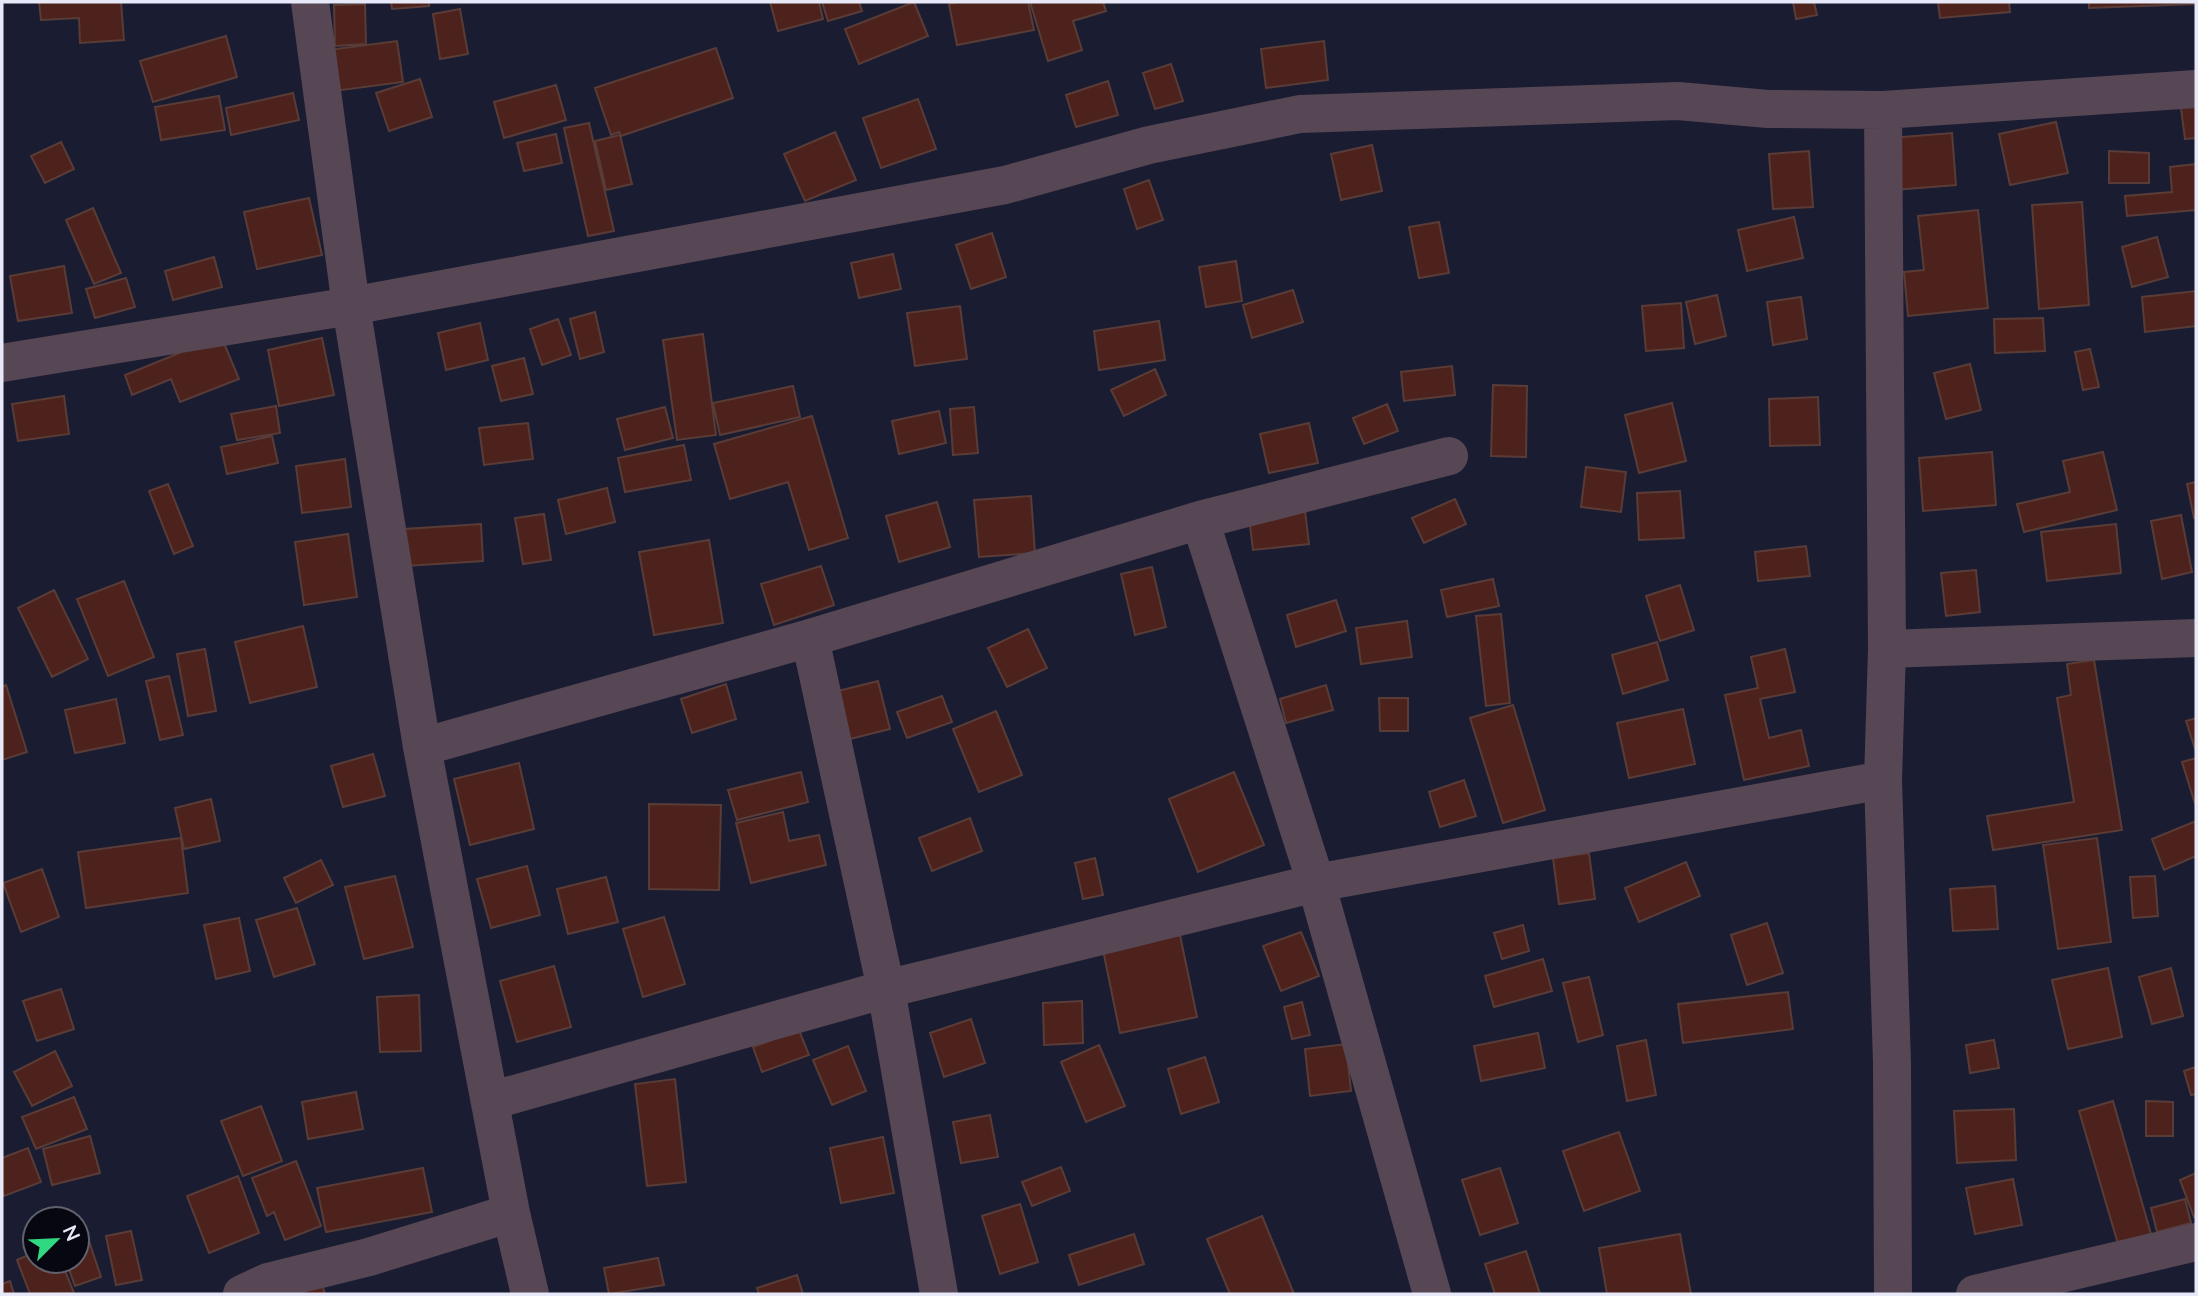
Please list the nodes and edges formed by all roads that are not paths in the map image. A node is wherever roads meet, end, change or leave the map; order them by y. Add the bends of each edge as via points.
1 (310, 2) edge
2 (2196, 89) edge
3 (1883, 110) junction
4 (351, 306) junction
5 (2, 363) edge
6 (1448, 456) dead end
7 (1200, 520) junction
8 (810, 638) junction
9 (2196, 638) edge
10 (1887, 649) junction
11 (422, 747) junction
12 (1884, 780) junction
13 (1316, 883) junction
14 (886, 989) junction
15 (490, 1101) junction
16 (510, 1213) junction
17 (2196, 1242) edge
18 (242, 1294) edge
19 (530, 1294) edge
20 (939, 1294) edge
21 (1432, 1294) edge
22 (1893, 1294) edge
23 (1975, 1294) edge

1 - 4 street
2 - 3 street
3 - 4 street via 1768,109 1678,101 1300,114 1149,145 1006,185
3 - 10 street
4 - 5 street
4 - 11 street
6 - 7 street
7 - 8 street
7 - 13 street
8 - 11 street
8 - 14 street
9 - 10 street
10 - 12 street
11 - 15 street
12 - 13 street
12 - 22 street
13 - 14 street
13 - 21 street
14 - 15 street
14 - 20 street
15 - 16 street
16 - 18 street via 369,1257 268,1282
16 - 19 street
17 - 23 street

